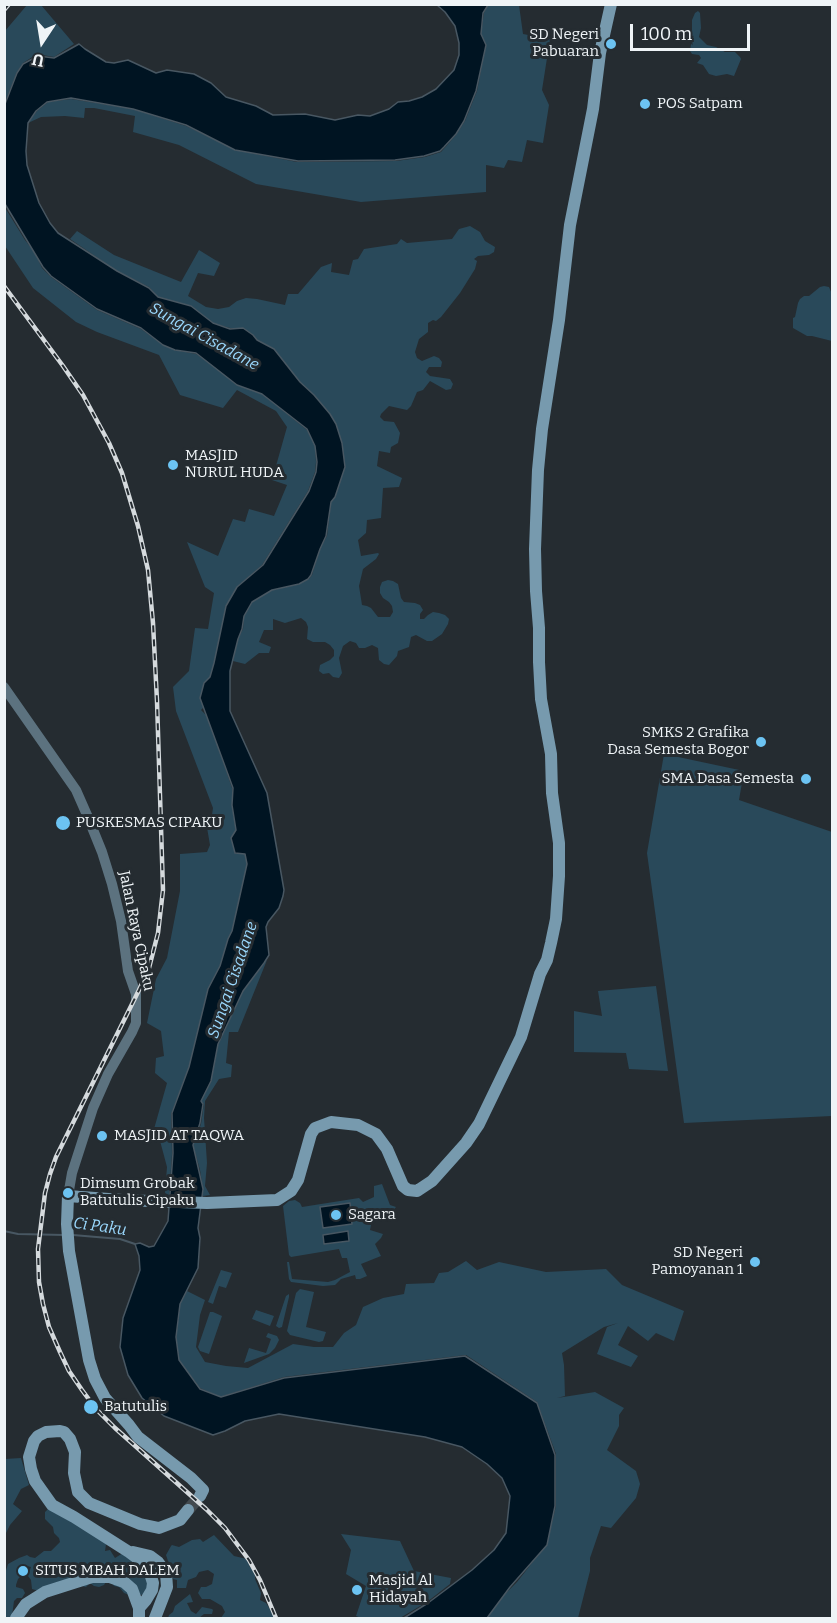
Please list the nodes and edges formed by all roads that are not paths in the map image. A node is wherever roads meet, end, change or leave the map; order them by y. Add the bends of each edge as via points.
1 (611, 4) edge
2 (4, 687) edge
3 (68, 1197) junction
4 (200, 1496) dead end
5 (188, 1510) tunnel mouth
6 (129, 1552) junction
7 (139, 1613) edge
8 (16, 1618) edge
9 (155, 1618) edge

1 - 3 main road via 570,225 538,470 535,549 539,662 551,754 559,876 548,960 521,1037 479,1124 466,1143 417,1191 408,1190 401,1183 376,1134 357,1125 331,1122 310,1134 298,1180 277,1200 207,1203
2 - 3 street, Jalan Raya Cipaku via 76,790 87,815 112,884 136,994 132,1032 93,1108
3 - 4 main road via 69,1251 95,1379 105,1398 138,1437 191,1478 203,1490
5 - 6 main road via 180,1520 159,1527 140,1524 89,1503 78,1492 75,1452 70,1439 60,1431 38,1436 30,1464 33,1477 52,1504
6 - 7 main road via 145,1564 153,1583
6 - 9 main road via 150,1556 166,1573 167,1587
7 - 8 main road via 132,1589 124,1582 92,1577 45,1592 26,1604

